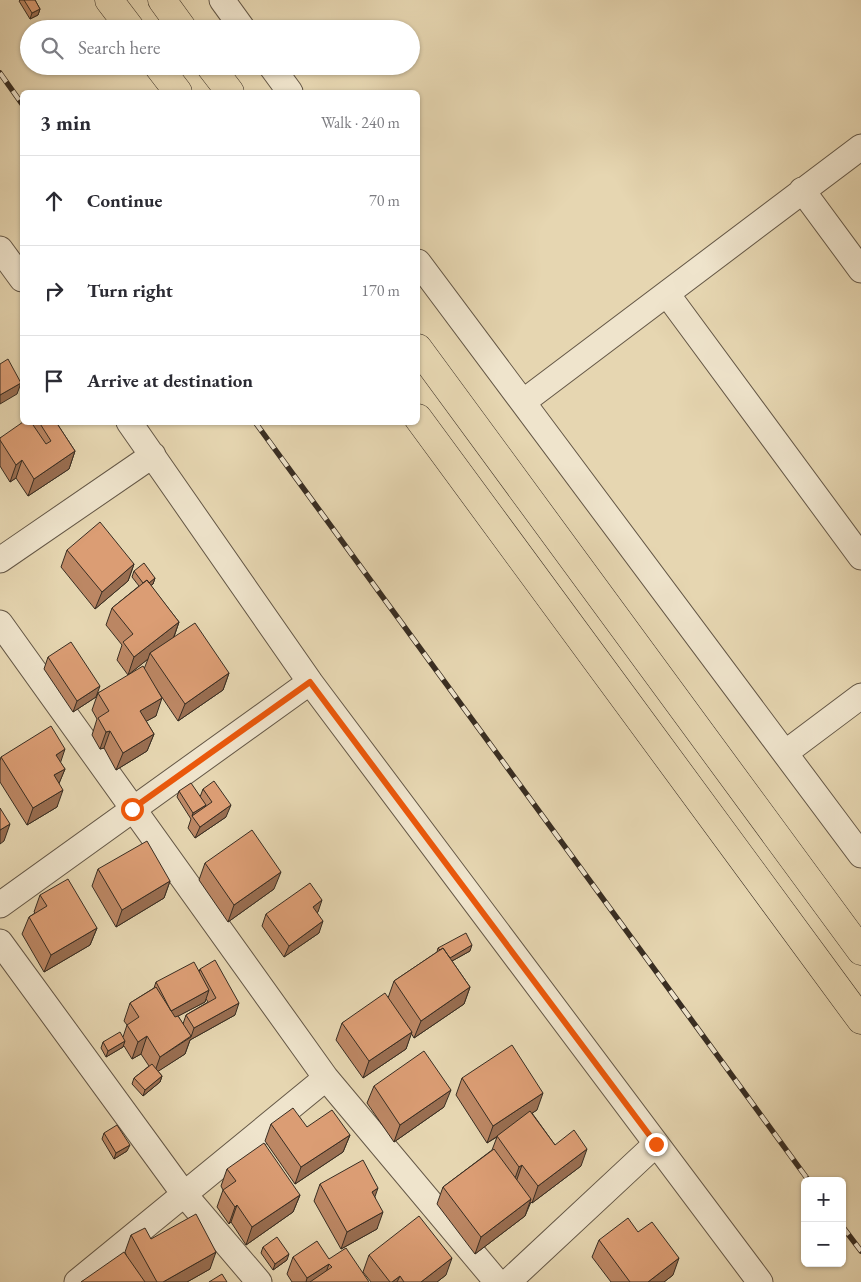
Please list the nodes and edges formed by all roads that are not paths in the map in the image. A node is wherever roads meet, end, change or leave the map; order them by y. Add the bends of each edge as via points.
1 (109, 0) edge
2 (162, 0) edge
3 (222, 0) edge
4 (124, 20) edge
5 (176, 20) edge
6 (236, 20) edge
7 (165, 75) edge
8 (217, 75) edge
9 (278, 75) edge
10 (176, 90) edge
11 (228, 90) edge
12 (289, 90) edge
13 (861, 146) edge
14 (802, 190) junction
15 (0, 249) edge
16 (420, 265) edge
17 (861, 270) edge
18 (20, 276) edge
19 (667, 294) junction
20 (420, 351) edge
21 (523, 402) junction
22 (420, 421) edge
23 (131, 425) edge
24 (153, 455) junction
25 (861, 557) edge
26 (0, 560) edge
27 (0, 623) edge
28 (310, 682) junction
29 (861, 696) edge
30 (785, 753) junction
31 (132, 809) junction
32 (861, 855) edge
33 (0, 905) edge
34 (0, 942) edge
35 (861, 951) edge
36 (861, 1020) edge
37 (326, 1078) junction
38 (656, 1144) junction
39 (184, 1194) junction
40 (77, 1282) edge
41 (259, 1282) edge
42 (496, 1282) edge
43 (508, 1282) edge
44 (760, 1282) edge

1 - 4 main road
2 - 5 main road
3 - 6 street
7 - 10 main road
8 - 11 main road
9 - 12 street
13 - 14 street
14 - 17 street
14 - 19 street
15 - 18 street
16 - 21 street
19 - 21 street
19 - 25 street
20 - 35 main road
21 - 30 street
22 - 36 main road
23 - 24 street
24 - 26 street
24 - 28 street
27 - 31 street
28 - 31 street
28 - 38 street
29 - 30 street
30 - 32 street
31 - 33 street
31 - 37 street
34 - 39 street
37 - 39 street
37 - 42 street
38 - 43 street
38 - 44 street
39 - 40 street
39 - 41 street

